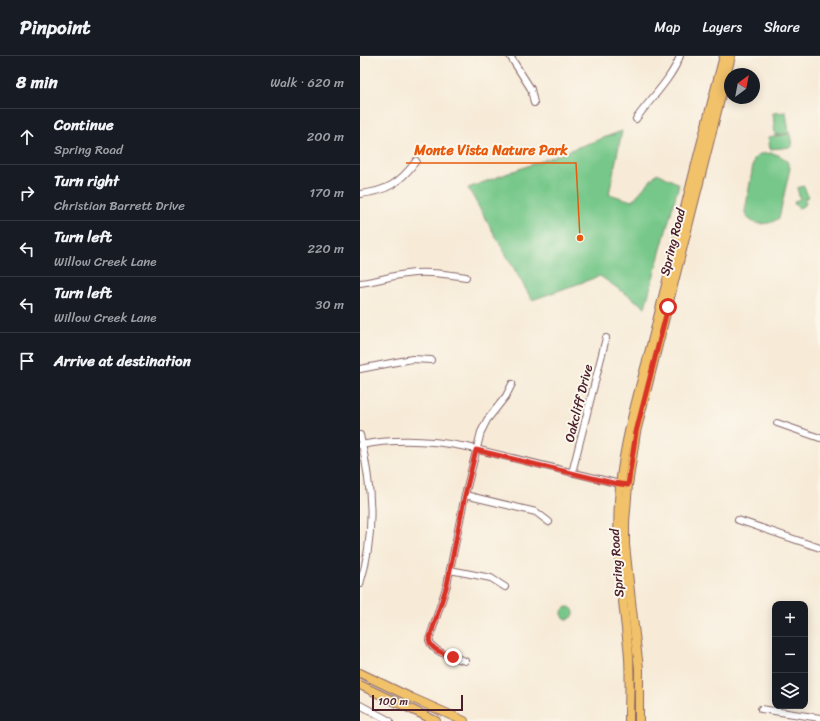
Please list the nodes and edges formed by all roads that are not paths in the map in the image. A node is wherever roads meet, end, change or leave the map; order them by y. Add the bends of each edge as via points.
1 (510, 56) edge
2 (680, 56) edge
3 (724, 56) edge
4 (731, 56) edge
5 (534, 103) dead end
6 (636, 119) dead end
7 (416, 161) dead end
8 (360, 194) edge
9 (466, 277) dead end
10 (360, 283) edge
11 (606, 338) dead end
12 (431, 360) dead end
13 (360, 369) edge
14 (512, 384) dead end
15 (777, 423) dead end
16 (360, 435) edge
17 (820, 438) edge
18 (361, 445) edge
19 (476, 450) junction
20 (572, 473) junction
21 (624, 485) junction
22 (465, 495) junction
23 (738, 520) dead end
24 (549, 522) dead end
25 (820, 548) edge
26 (450, 570) junction
27 (360, 584) edge
28 (505, 587) dead end
29 (465, 661) dead end
30 (360, 673) edge
31 (360, 685) edge
32 (360, 705) edge
33 (761, 709) dead end
34 (820, 718) edge
35 (390, 721) edge
36 (436, 721) edge
37 (464, 721) edge
38 (629, 721) edge
39 (639, 721) edge

1 - 5 street via 531,89
2 - 6 street via 661,88
3 - 21 main road, Spring Road via 631,422
4 - 21 main road, Spring Road
7 - 8 street via 396,182 380,190
9 - 10 street via 416,273
11 - 20 street, Oakcliff Drive
12 - 13 street via 412,359
14 - 19 street via 487,420
15 - 17 street
16 - 18 street
18 - 19 street via 420,441
18 - 27 street via 370,486 371,517 369,546
19 - 20 street
19 - 22 street
20 - 21 street
21 - 38 main road, Spring Road via 618,530 618,558 628,647
21 - 39 main road, Spring Road via 625,545 639,668
22 - 24 street via 536,512
22 - 26 street
23 - 25 street
26 - 28 street via 491,578
26 - 29 street via 429,640 434,648
30 - 37 main road
31 - 36 main road
32 - 35 street
33 - 34 street

